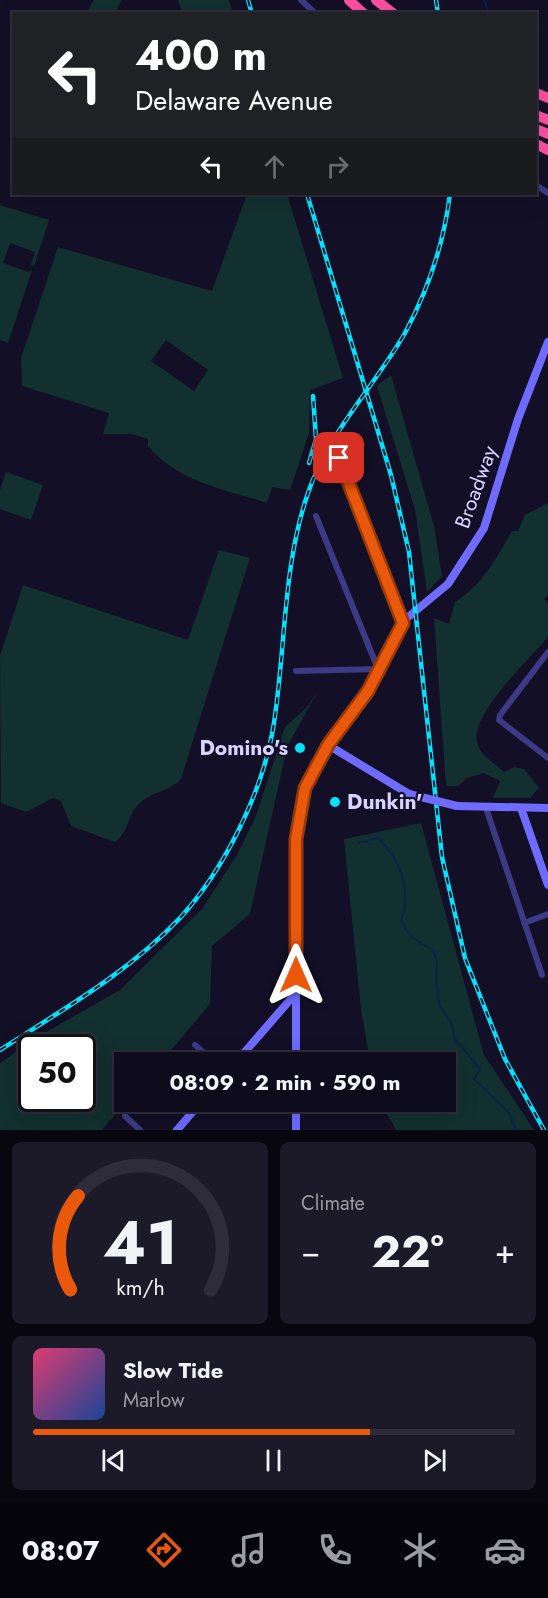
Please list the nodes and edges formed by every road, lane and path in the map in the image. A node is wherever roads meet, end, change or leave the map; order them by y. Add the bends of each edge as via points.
1 (301, 0) edge
2 (343, 0) edge
3 (348, 0) edge
4 (368, 0) edge
5 (376, 0) edge
6 (314, 12) edge
7 (354, 12) edge
8 (362, 12) edge
9 (381, 12) edge
10 (391, 12) edge
11 (548, 342) edge
12 (339, 458) dead end
13 (316, 516) dead end
14 (403, 623) junction
15 (548, 652) edge
16 (378, 669) junction
17 (296, 671) dead end
18 (328, 745) junction
19 (548, 758) edge
20 (486, 808) junction
21 (521, 808) junction
22 (548, 808) edge
23 (548, 885) edge
24 (548, 914) edge
25 (524, 923) junction
26 (542, 975) dead end
27 (296, 993) junction
28 (195, 1045) dead end
29 (203, 1052) edge
30 (245, 1052) edge
31 (296, 1052) edge
32 (193, 1112) edge
33 (296, 1112) edge
34 (124, 1116) dead end
35 (140, 1130) edge
36 (177, 1130) edge
37 (296, 1130) edge

1 - 6 street
2 - 7 highway
3 - 8 highway
4 - 9 highway
5 - 10 highway
11 - 14 main road, Broadway via 486,524 448,585
12 - 14 street
13 - 16 street
14 - 16 main road, Broadway
15 - 19 street via 499,720
16 - 17 street
16 - 18 main road, Broadway via 368,691
18 - 20 main road, bridge via 409,794 457,806
18 - 27 main road, Broadway via 305,788 296,839
20 - 21 main road
20 - 25 street
21 - 22 main road
21 - 23 main road
24 - 25 street
25 - 26 street
27 - 30 main road
27 - 31 main road, Broadway
28 - 29 street
32 - 36 main road
33 - 37 main road
34 - 35 street

